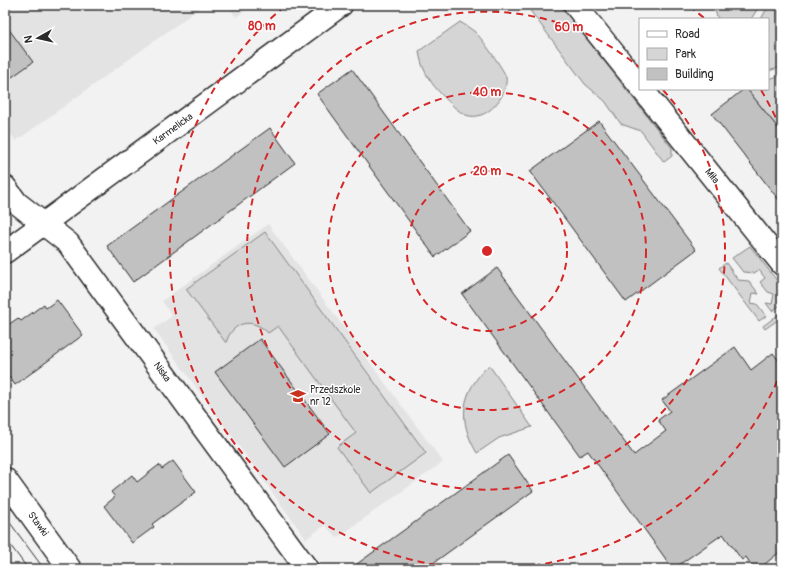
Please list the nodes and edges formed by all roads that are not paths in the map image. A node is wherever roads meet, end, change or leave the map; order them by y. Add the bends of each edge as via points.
1 (341, 5) edge
2 (575, 5) edge
3 (639, 85) edge
4 (643, 90) edge
5 (5, 186) edge
6 (44, 224) junction
7 (5, 252) edge
8 (782, 264) edge
9 (5, 479) edge
10 (70, 569) edge
11 (307, 569) edge

1 - 6 street, Karmelicka
2 - 3 street
4 - 8 street, Miła
5 - 6 street, Niska via 17,203
6 - 7 street, Karmelicka
6 - 11 street, Niska via 68,243
9 - 10 street, Stawki

